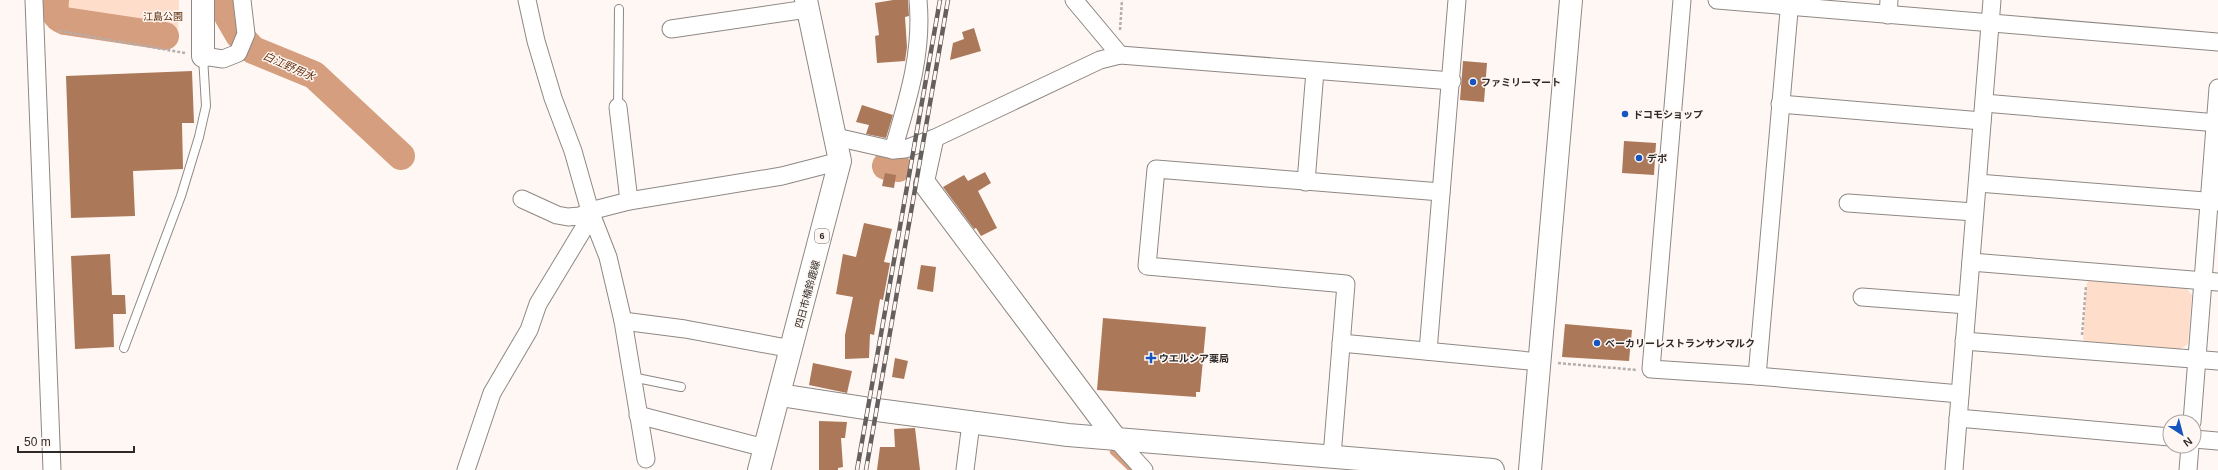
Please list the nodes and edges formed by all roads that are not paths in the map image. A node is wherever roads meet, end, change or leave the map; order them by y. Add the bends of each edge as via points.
1 (34, 0) edge
2 (203, 0) edge
3 (242, 0) edge
4 (527, 0) edge
5 (918, 0) edge
6 (1074, 0) edge
7 (1457, 0) edge
8 (1571, 0) edge
9 (1682, 0) edge
10 (1717, 0) edge
11 (1992, 0) edge
12 (1789, 3) edge
13 (806, 5) edge
14 (1889, 7) edge
15 (619, 9) dead end
16 (1990, 23) junction
17 (671, 29) dead end
18 (2218, 42) edge
19 (1119, 54) junction
20 (203, 56) junction
21 (1315, 71) junction
22 (1452, 81) junction
23 (2218, 88) edge
24 (1984, 103) junction
25 (1780, 104) junction
26 (618, 107) joint
27 (1982, 121) junction
28 (2216, 122) edge
29 (836, 137) junction
30 (935, 138) junction
31 (893, 150) junction
32 (840, 161) junction
33 (1306, 182) junction
34 (1978, 183) junction
35 (925, 184) joint
36 (1441, 192) junction
37 (522, 199) dead end
38 (629, 201) junction
39 (2214, 201) edge
40 (1848, 203) dead end
41 (590, 211) junction
42 (1974, 212) junction
43 (1971, 262) junction
44 (2210, 282) edge
45 (1862, 297) dead end
46 (1967, 305) junction
47 (623, 321) junction
48 (1964, 341) junction
49 (1341, 343) junction
50 (124, 348) dead end
51 (792, 349) junction
52 (1428, 351) junction
53 (2196, 359) junction
54 (2218, 361) edge
55 (1548, 362) junction
56 (1757, 376) junction
57 (632, 378) junction
58 (681, 387) dead end
59 (1960, 394) junction
60 (780, 395) junction
61 (2193, 414) edge
62 (638, 415) junction
63 (1958, 418) junction
64 (972, 423) junction
65 (2162, 436) edge
66 (1116, 439) junction
67 (2202, 440) edge
68 (2218, 441) edge
69 (765, 448) junction
70 (2189, 454) edge
71 (1332, 456) junction
72 (646, 459) dead end
73 (52, 470) edge
74 (466, 470) edge
75 (759, 470) edge
76 (965, 470) edge
77 (1144, 470) edge
78 (1493, 470) edge
79 (1530, 470) edge
80 (1954, 470) edge
81 (2188, 470) edge

1 - 73 street
2 - 20 street
3 - 20 street via 246,34 238,52 223,59
4 - 41 street via 538,48 553,98 573,150
5 - 31 street via 920,37 912,84
6 - 19 street
7 - 22 street
8 - 55 street
9 - 56 street via 1651,369
10 - 12 street
11 - 16 street
12 - 14 street
12 - 25 street
13 - 17 street
13 - 29 street, 四日市楠鈴鹿線 / 6
14 - 16 street
15 - 26 lane
16 - 18 street
16 - 24 street
19 - 21 street
19 - 30 street via 1100,60
20 - 50 lane via 206,106 199,137 181,196
21 - 22 street
21 - 33 street
22 - 36 street
23 - 28 street
24 - 27 street
24 - 28 street
25 - 27 street
25 - 56 street
26 - 38 street
27 - 34 street
28 - 39 street
29 - 31 street
29 - 32 street, 四日市楠鈴鹿線 / 6
30 - 31 street via 905,149
30 - 35 street
32 - 38 street via 782,176
32 - 51 street, 四日市楠鈴鹿線 / 6
33 - 36 street
33 - 49 street via 1156,169 1147,266 1346,284
34 - 39 street
34 - 42 street
35 - 66 street
36 - 52 street
37 - 41 street via 563,216 580,216
38 - 41 street
39 - 44 street
40 - 42 street
41 - 47 street via 608,257
41 - 74 street via 586,223 538,304 529,330 492,393
42 - 43 street
43 - 44 street
43 - 46 street
44 - 53 street
45 - 46 street
46 - 48 street
47 - 51 street via 685,329
47 - 57 street
48 - 53 street
48 - 59 street
49 - 52 street
49 - 71 street
51 - 60 street, 四日市楠鈴鹿線 / 6
52 - 55 street
53 - 54 street
53 - 61 street
55 - 79 street
56 - 59 street
57 - 58 lane
57 - 62 street
59 - 63 street
60 - 64 street
60 - 69 street, 四日市楠鈴鹿線 / 6
62 - 69 street
62 - 72 street
63 - 65 street
63 - 80 street
64 - 66 street
64 - 76 street
66 - 71 street
66 - 77 street
67 - 68 street
69 - 75 street, 四日市楠鈴鹿線 / 6
70 - 81 street
71 - 78 street

